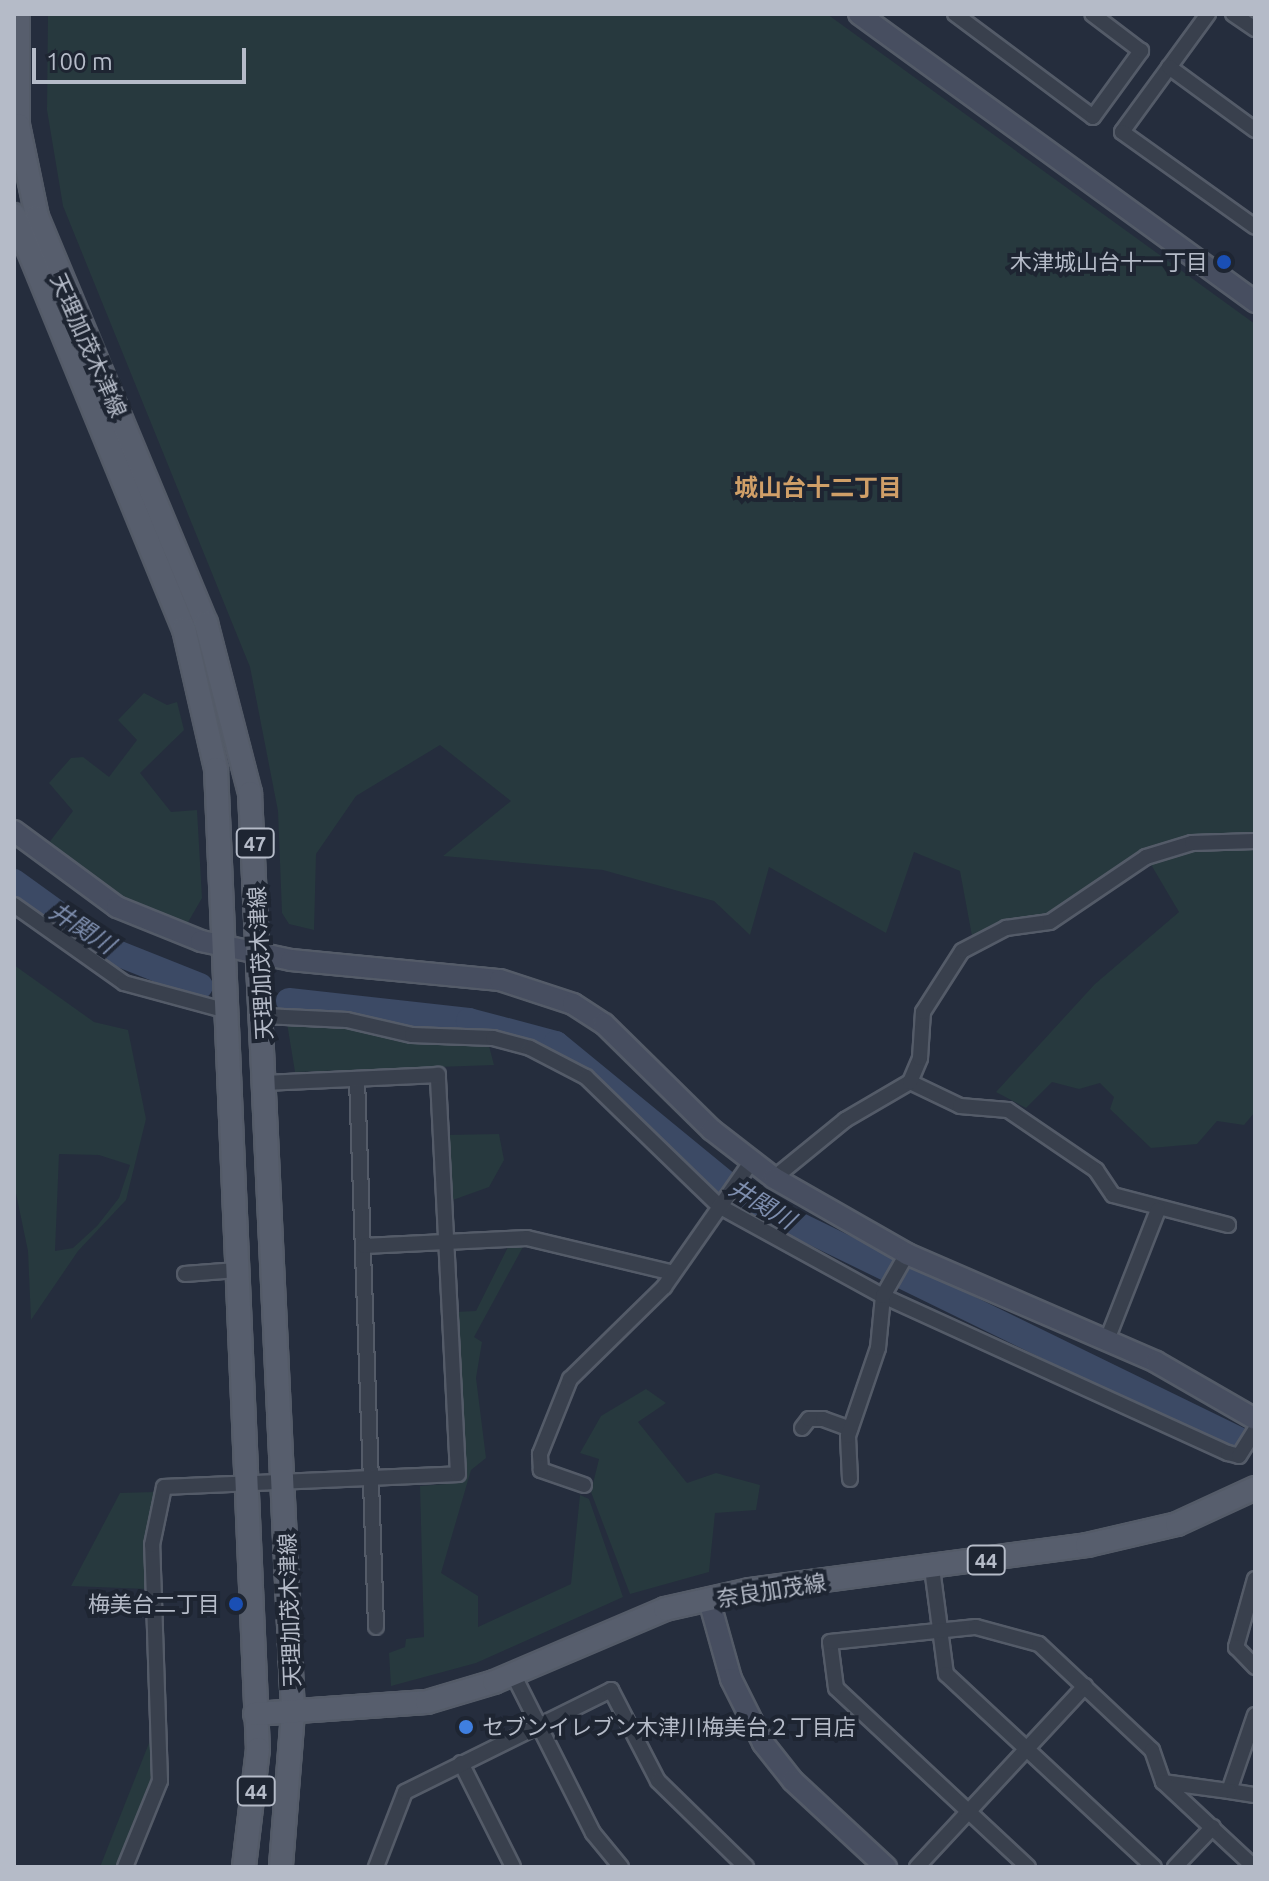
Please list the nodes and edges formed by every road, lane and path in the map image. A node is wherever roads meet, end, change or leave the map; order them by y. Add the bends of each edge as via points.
1 (18, 14) edge
2 (859, 14) edge
3 (955, 14) edge
4 (1092, 14) edge
5 (1208, 14) edge
6 (1233, 14) edge
7 (1255, 29) edge
8 (1169, 67) junction
9 (1255, 130) edge
10 (14, 215) edge
11 (1255, 227) edge
12 (1255, 302) edge
13 (14, 831) edge
14 (1255, 841) edge
15 (14, 905) edge
16 (224, 946) junction
17 (260, 954) junction
18 (227, 1011) junction
19 (264, 1016) junction
20 (357, 1079) junction
21 (910, 1082) junction
22 (265, 1083) junction
23 (748, 1167) junction
24 (774, 1178) junction
25 (719, 1206) junction
26 (1158, 1210) junction
27 (1228, 1225) dead end
28 (444, 1242) junction
29 (364, 1246) junction
30 (902, 1261) junction
31 (237, 1270) junction
32 (670, 1272) junction
33 (185, 1274) dead end
34 (883, 1296) junction
35 (1107, 1340) junction
36 (1255, 1419) edge
37 (802, 1428) dead end
38 (850, 1429) junction
39 (1255, 1430) edge
40 (372, 1478) junction
41 (850, 1479) dead end
42 (284, 1483) junction
43 (584, 1485) dead end
44 (246, 1486) junction
45 (1255, 1488) edge
46 (932, 1568) junction
47 (1255, 1579) edge
48 (709, 1600) junction
49 (376, 1627) dead end
50 (941, 1631) junction
51 (1255, 1667) edge
52 (513, 1674) junction
53 (1085, 1686) junction
54 (293, 1713) junction
55 (255, 1714) junction
56 (1255, 1715) edge
57 (538, 1725) junction
58 (1027, 1750) junction
59 (461, 1763) junction
60 (1163, 1782) junction
61 (1229, 1791) junction
62 (1255, 1795) edge
63 (968, 1813) junction
64 (1213, 1827) junction
65 (125, 1867) edge
66 (244, 1867) edge
67 (281, 1867) edge
68 (376, 1867) edge
69 (513, 1867) edge
70 (621, 1867) edge
71 (746, 1867) edge
72 (886, 1867) edge
73 (917, 1867) edge
74 (1028, 1867) edge
75 (1154, 1867) edge
76 (1175, 1867) edge
77 (1254, 1867) edge

1 - 17 main road, 天理加茂木津線 / 47 via 18,125 37,217 206,623 228,692 254,826
2 - 12 street
3 - 4 street via 1093,117 1141,51
5 - 8 street
6 - 7 street
8 - 9 street
8 - 11 street via 1122,132
10 - 16 main road, 天理加茂木津線 / 47 via 184,629 216,769
13 - 16 street via 117,907
14 - 21 street via 1192,843 1146,857 1050,922 1006,928 962,951 923,1012 922,1048
15 - 18 street via 124,983
16 - 17 street
16 - 18 main road, 天理加茂木津線 / 47
17 - 19 main road, 天理加茂木津線 / 47
17 - 23 street via 500,980 543,990 604,1024
18 - 31 main road, 天理加茂木津線 / 47
19 - 22 main road, 天理加茂木津線 / 47
19 - 25 street via 347,1020 530,1048 586,1077
20 - 22 street
20 - 28 street via 438,1075
20 - 29 street
21 - 24 street via 820,1138
21 - 26 street via 960,1106 1008,1110 1096,1170 1113,1195
22 - 42 main road, 天理加茂木津線 / 47
23 - 24 street
23 - 25 street
24 - 30 street
25 - 32 street
25 - 34 street
26 - 27 street
26 - 35 street
28 - 29 street
28 - 32 street via 527,1238
28 - 40 street via 458,1474
29 - 40 street
30 - 34 street
30 - 35 street
31 - 33 street
31 - 44 main road, 天理加茂木津線 / 47
32 - 43 street via 636,1319 570,1379 540,1454 544,1476
34 - 38 street via 878,1348
34 - 39 street via 1228,1453 1239,1456
35 - 36 street via 1194,1380
37 - 38 street via 809,1419 823,1419
38 - 41 street
40 - 42 street
40 - 49 street
42 - 44 street
42 - 54 main road, 天理加茂木津線 / 47
44 - 55 main road, 天理加茂木津線 / 47
44 - 65 street via 164,1487 152,1545 160,1781
45 - 46 main road, 奈良加茂線 / 44 via 1162,1527
46 - 48 main road, 奈良加茂線 / 44
46 - 50 street
47 - 51 street via 1236,1647
48 - 52 main road, 奈良加茂線 / 44 via 621,1624
48 - 72 street via 731,1679 763,1743
50 - 53 street via 976,1627 1039,1644
50 - 58 street via 946,1674
50 - 63 street via 830,1642 836,1688
52 - 54 main road, 奈良加茂線 / 44 via 427,1702
52 - 57 street
53 - 58 street
53 - 60 street via 1152,1750
54 - 55 main road, 奈良加茂線 / 44
54 - 67 main road, 44
55 - 66 main road, 44 via 257,1778
56 - 61 street
57 - 59 street
57 - 70 street via 593,1833
57 - 71 street via 611,1690 658,1781
58 - 63 street
58 - 75 street
59 - 68 street via 405,1792
59 - 69 street
60 - 61 street
60 - 64 street
61 - 62 street
63 - 73 street
63 - 74 street
64 - 76 street
64 - 77 street

